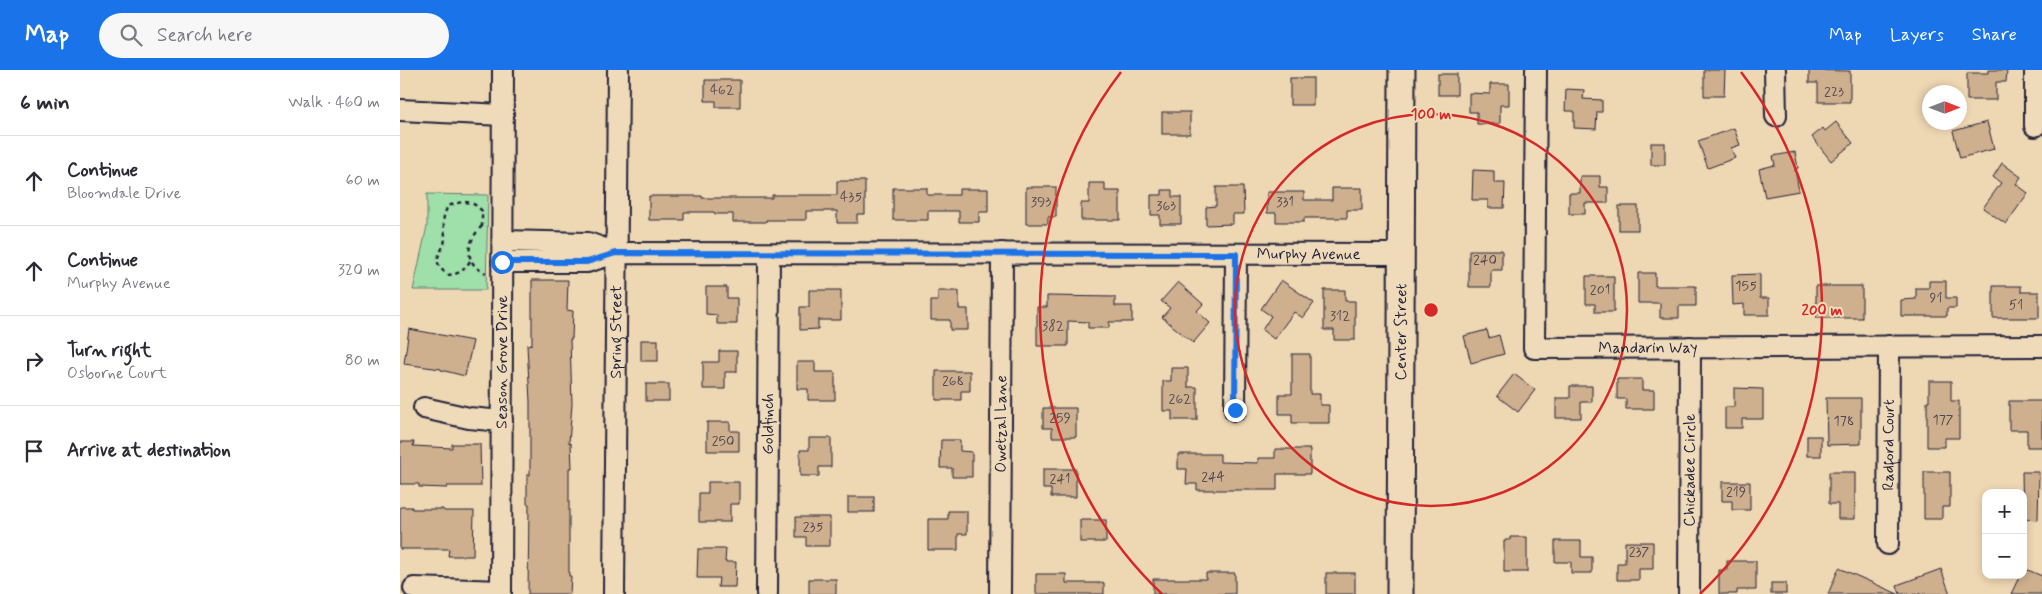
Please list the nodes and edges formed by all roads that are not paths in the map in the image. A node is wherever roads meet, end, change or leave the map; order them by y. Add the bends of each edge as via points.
1 (503, 70) edge
2 (618, 70) edge
3 (1402, 70) edge
4 (1536, 70) edge
5 (1775, 70) edge
6 (2035, 70) edge
7 (400, 110) edge
8 (503, 115) junction
9 (1776, 116) dead end
10 (2035, 126) dead end
11 (503, 241) junction
12 (616, 253) junction
13 (1002, 253) junction
14 (769, 254) junction
15 (1236, 254) junction
16 (1401, 254) junction
17 (502, 268) junction
18 (1889, 346) junction
19 (2042, 346) edge
20 (1690, 347) junction
21 (424, 408) dead end
22 (1235, 410) dead end
23 (502, 421) junction
24 (1888, 544) dead end
25 (414, 588) dead end
26 (501, 592) edge
27 (614, 594) edge
28 (767, 594) edge
29 (1000, 594) edge
30 (1400, 594) edge
31 (1689, 594) edge

1 - 8 street, Season Grove Drive
2 - 12 street, Spring Street
3 - 16 main road, Center Street
4 - 20 street, Mandarin Way via 1534,348
5 - 9 street
6 - 10 street
7 - 8 street
8 - 11 street, Season Grove Drive
11 - 12 street via 588,243
11 - 17 street, Season Grove Drive
12 - 14 street, Murphy Avenue
12 - 17 street via 587,262
12 - 27 street, Spring Street
13 - 14 street, Murphy Avenue
13 - 15 street, Murphy Avenue
13 - 29 street, Owetzal Lane
14 - 28 street, Goldfinch
15 - 16 street, Murphy Avenue
15 - 22 street
16 - 30 main road, Center Street
17 - 23 street, Season Grove Drive
18 - 19 street, Mandarin Way
18 - 20 street, Mandarin Way
18 - 24 street, Radford Court
20 - 31 street, Chickadee Circle
21 - 23 street
23 - 26 street, Season Grove Drive
25 - 26 street

